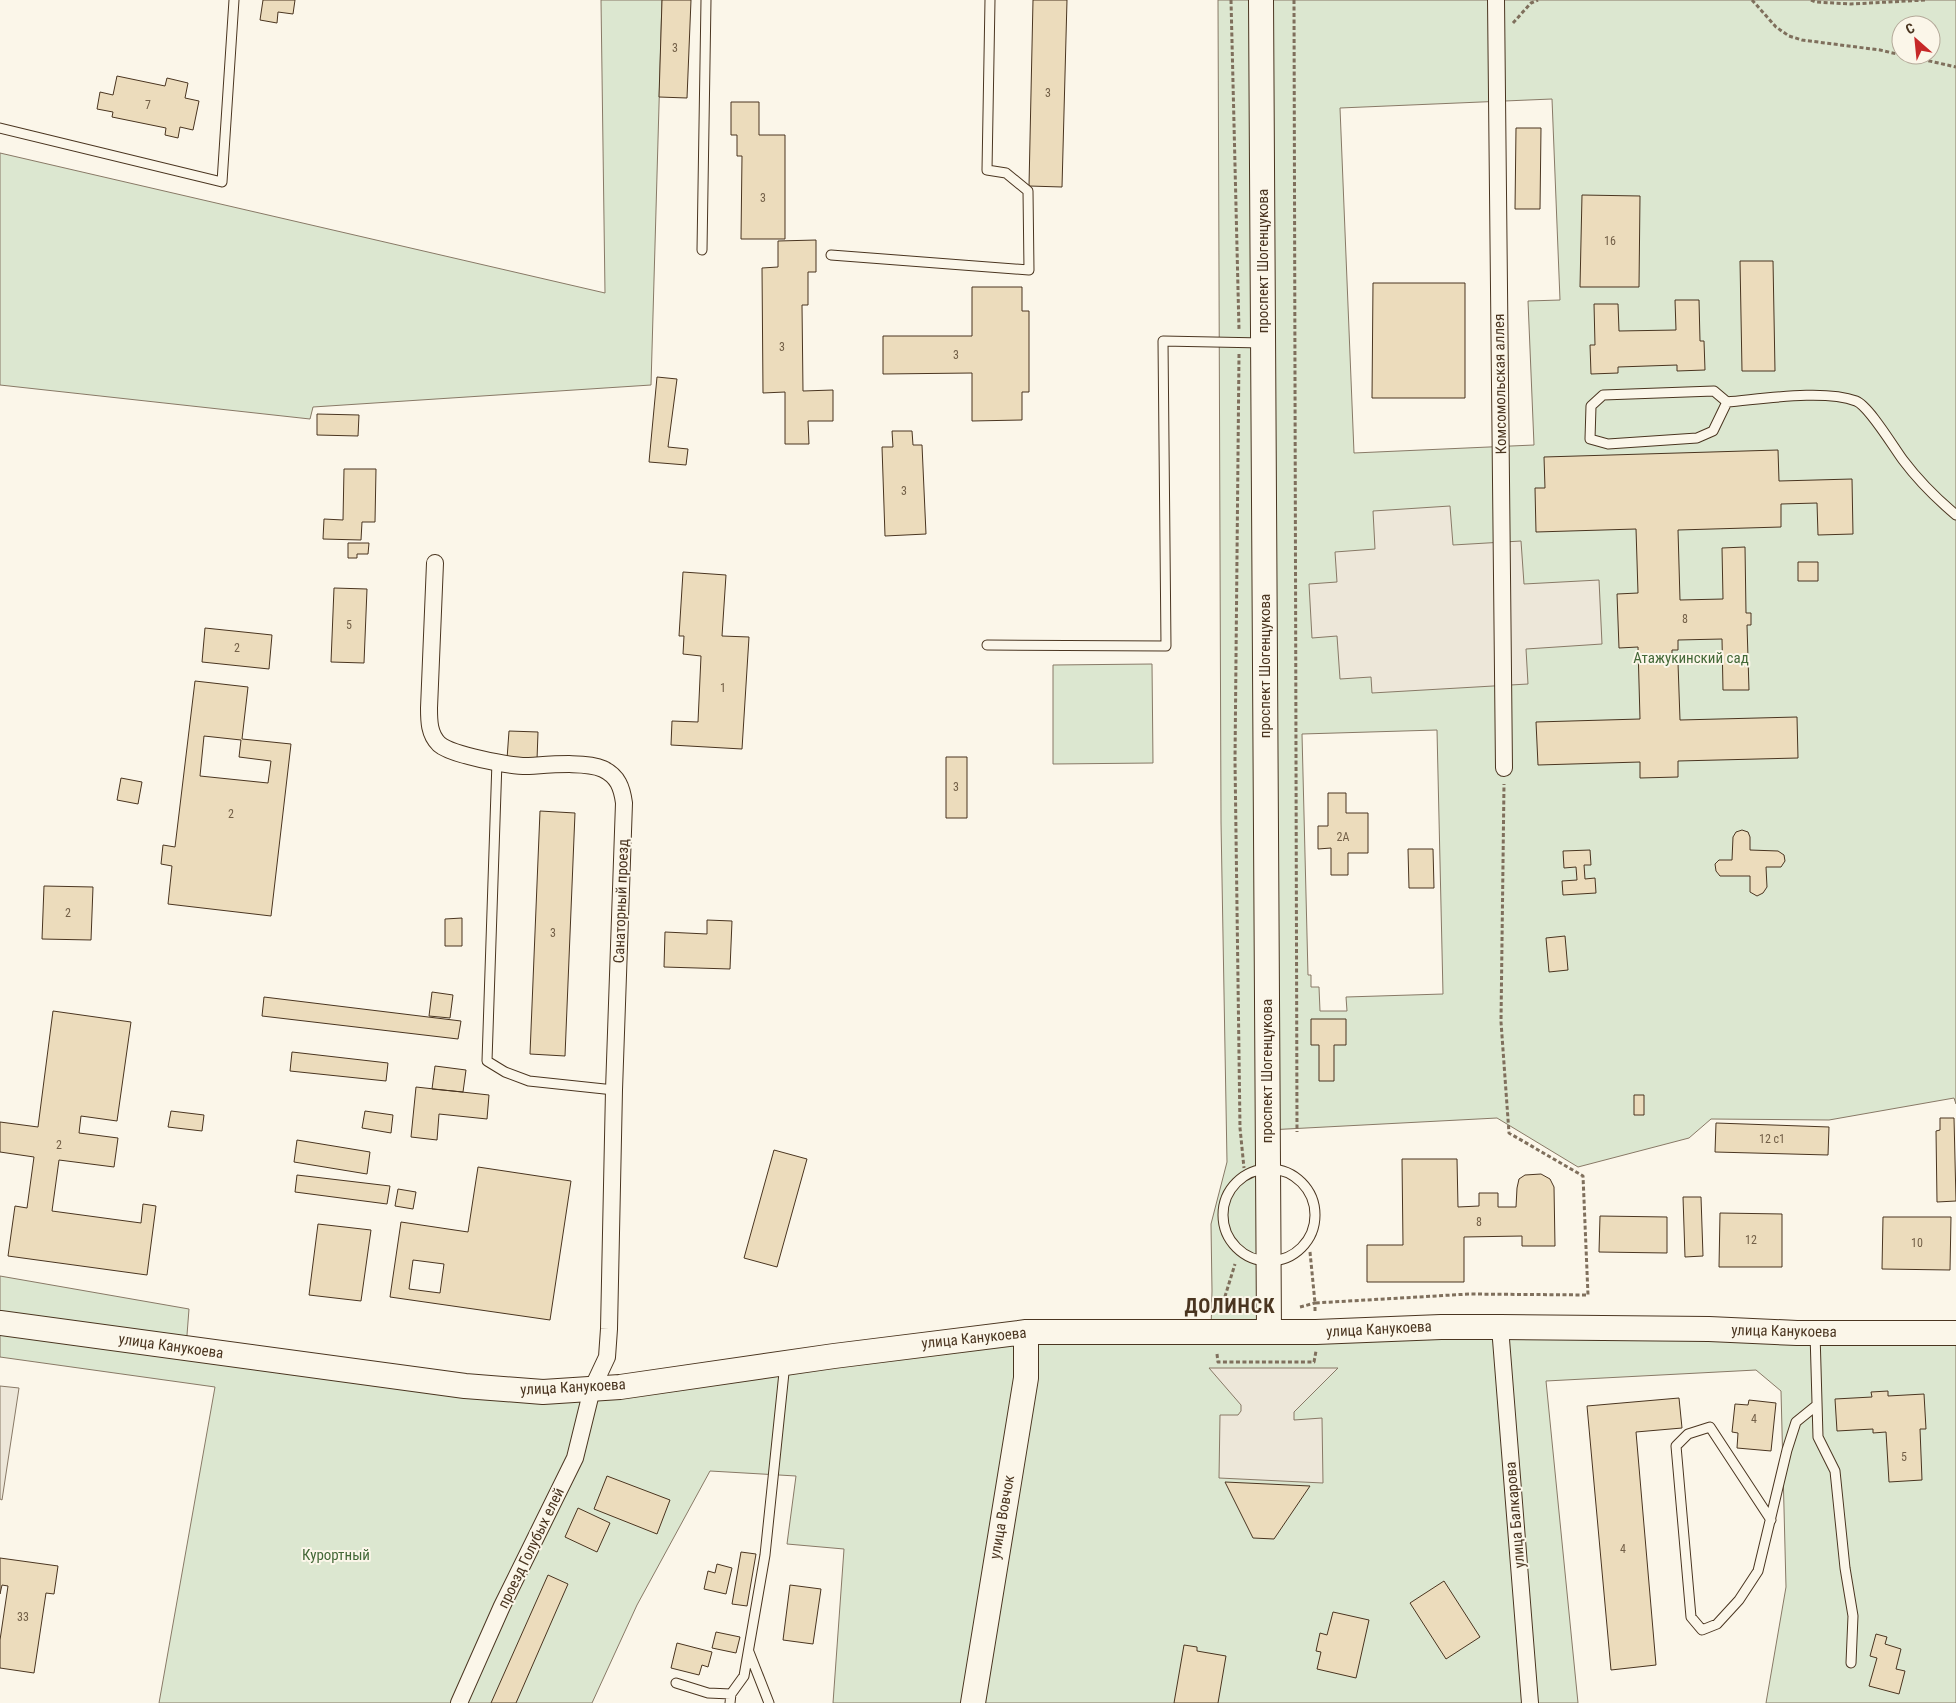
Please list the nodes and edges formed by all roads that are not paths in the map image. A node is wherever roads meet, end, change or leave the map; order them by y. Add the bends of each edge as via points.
1 (234, 0) edge
2 (706, 0) edge
3 (990, 0) edge
4 (1261, 0) edge
5 (1496, 0) edge
6 (0, 128) edge
7 (702, 250) dead end
8 (831, 255) dead end
9 (1263, 343) junction
10 (1727, 402) junction
11 (1956, 515) edge
12 (435, 563) dead end
13 (988, 645) dead end
14 (497, 761) junction
15 (1504, 768) road end
16 (614, 1090) junction
17 (1267, 1168) junction
18 (1267, 1261) junction
19 (0, 1323) edge
20 (1500, 1327) junction
21 (1026, 1332) junction
22 (1269, 1332) junction
23 (1815, 1333) junction
24 (1956, 1333) edge
25 (785, 1363) junction
26 (592, 1390) junction
27 (1817, 1405) junction
28 (1771, 1520) junction
29 (748, 1651) junction
30 (1851, 1663) dead end
31 (676, 1683) dead end
32 (730, 1699) edge
33 (459, 1703) edge
34 (769, 1703) edge
35 (973, 1703) edge
36 (1530, 1703) edge

1 - 6 lane via 222,182
2 - 7 lane
3 - 8 lane via 987,170 1006,173 1028,191 1029,270
4 - 9 street, проспект Шогенцукова
5 - 15 street, Комсомольская аллея
9 - 13 lane via 1163,341 1166,646
9 - 17 street, проспект Шогенцукова
10 - 10 lane via 1714,392 1603,395 1591,406 1590,439 1608,444 1697,438 1713,431
10 - 11 lane via 1821,395 1858,402 1880,426 1904,461
12 - 14 street, Санаторный проезд via 429,724 436,740 449,751
14 - 16 lane via 487,1061 529,1081
14 - 16 street, Санаторный проезд via 524,766 602,768 615,777 623,791
16 - 26 street, Санаторный проезд via 609,1329 606,1357
17 - 18 street, проспект Шогенцукова
17 - 18 lane via 1250,1172 1236,1183 1226,1198 1223,1215 1226,1232 1236,1247 1250,1257
17 - 18 lane via 1284,1170 1298,1178 1309,1191 1315,1206 1315,1223 1309,1238 1298,1251 1284,1259
18 - 22 street, проспект Шогенцукова
19 - 26 street, улица Канукоева via 465,1386 543,1392
20 - 22 street, улица Канукоева
20 - 23 street, улица Канукоева
20 - 36 street, улица Балкарова
21 - 22 street, улица Канукоева
21 - 25 street, улица Канукоева
21 - 35 street, улица Вовчок via 1026,1378
23 - 24 street, улица Канукоева
23 - 27 lane
25 - 26 street, улица Канукоева
25 - 29 lane via 765,1555
26 - 33 street, проезд Голубых елей via 575,1458 502,1606
27 - 28 lane via 1796,1422
27 - 30 lane via 1818,1437 1835,1471 1853,1616
28 - 28 lane via 1758,1571 1739,1600 1717,1624 1702,1630 1691,1617 1676,1446 1688,1434 1710,1427
29 - 32 lane via 744,1676
29 - 34 lane
31 - 32 lane

